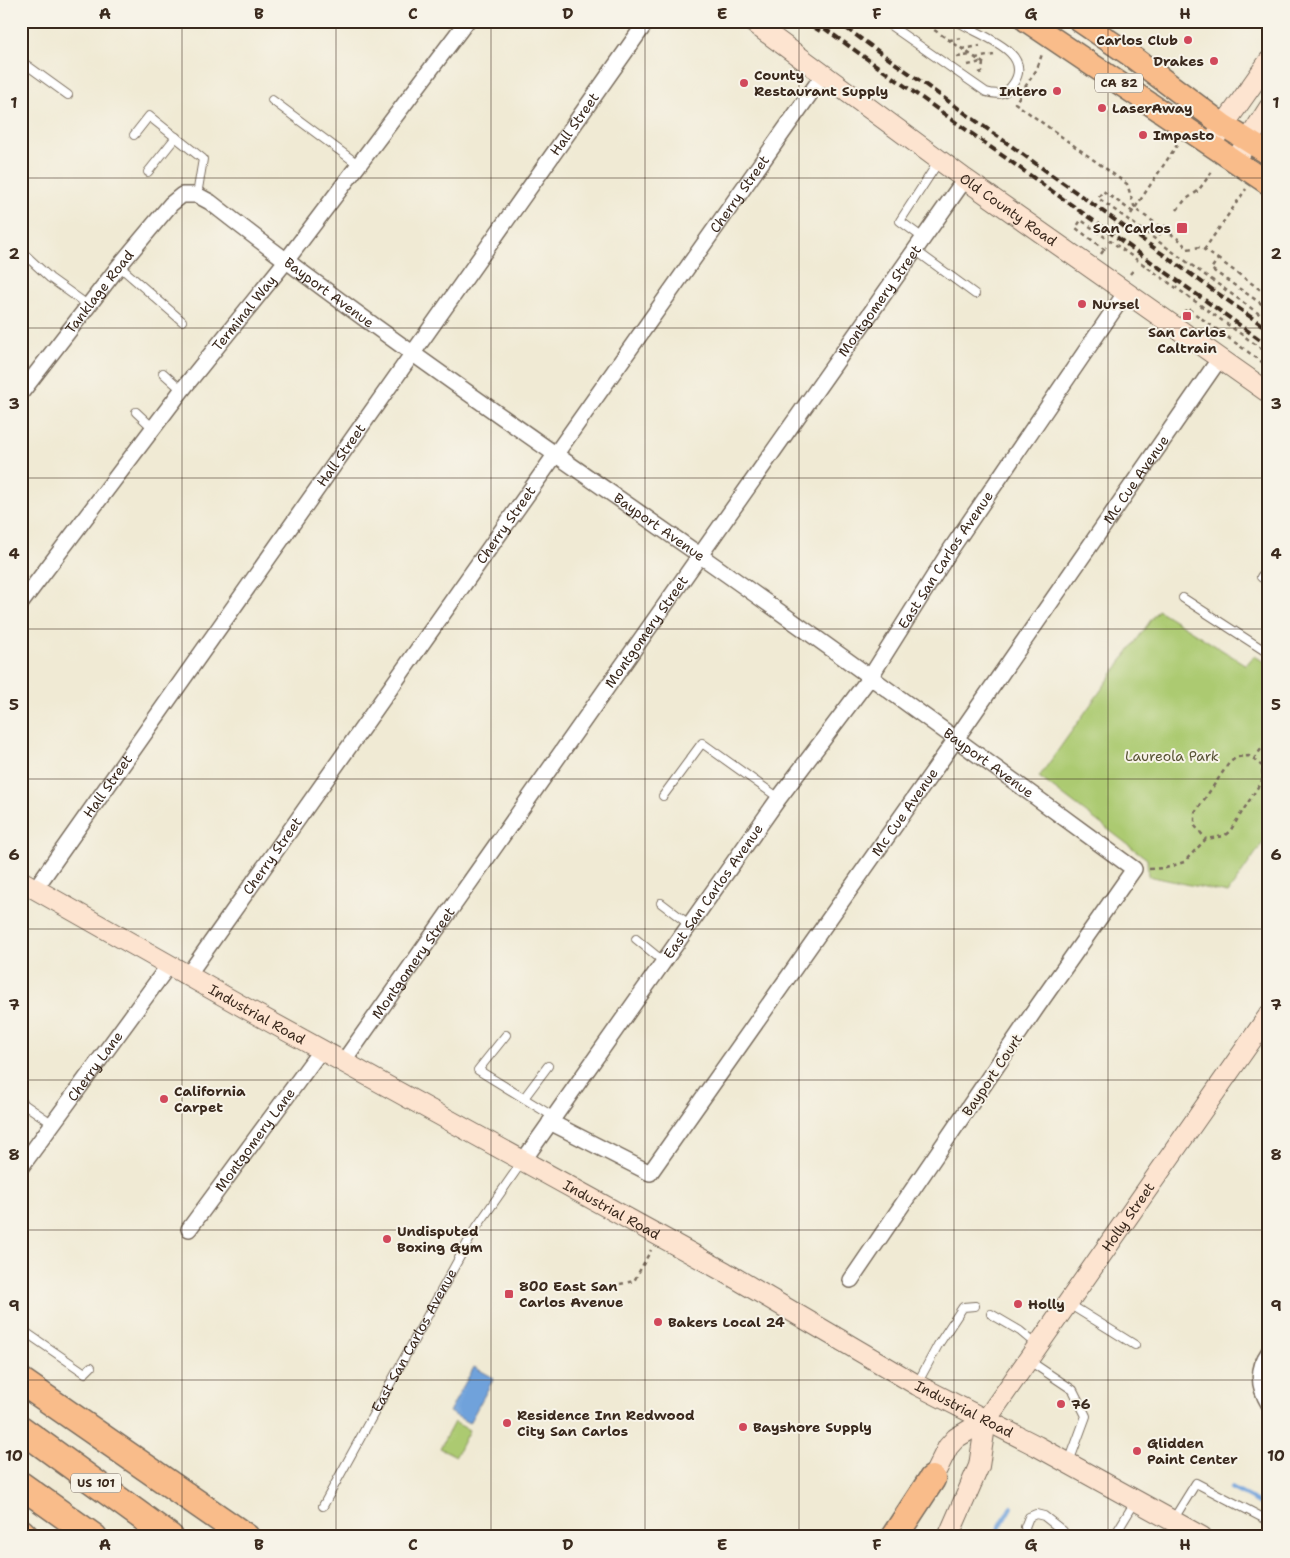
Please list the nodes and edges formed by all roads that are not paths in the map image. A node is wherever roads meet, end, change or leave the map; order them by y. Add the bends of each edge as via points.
1 (467, 21) edge
2 (647, 21) edge
3 (751, 21) edge
4 (884, 21) edge
5 (957, 21) edge
6 (1027, 21) edge
7 (1080, 21) edge
8 (21, 61) edge
9 (1269, 61) edge
10 (824, 74) junction
11 (68, 95) dead end
12 (272, 100) dead end
13 (1269, 108) edge
14 (1223, 125) junction
15 (134, 135) dead end
16 (176, 137) junction
17 (1248, 140) junction
18 (1269, 154) edge
19 (1221, 157) junction
20 (940, 160) junction
21 (359, 165) junction
22 (148, 172) dead end
23 (965, 179) junction
24 (1259, 185) edge
25 (189, 195) junction
26 (919, 244) junction
27 (21, 251) edge
28 (286, 262) junction
29 (119, 266) junction
30 (1128, 283) junction
31 (975, 294) dead end
32 (89, 306) junction
33 (182, 321) dead end
34 (412, 355) junction
35 (1220, 358) junction
36 (163, 373) dead end
37 (182, 390) junction
38 (1269, 392) edge
39 (21, 393) edge
40 (136, 412) dead end
41 (154, 429) junction
42 (557, 455) junction
43 (700, 556) junction
44 (1269, 566) edge
45 (1269, 582) edge
46 (1183, 598) dead end
47 (21, 603) edge
48 (1269, 638) edge
49 (871, 676) junction
50 (956, 739) junction
51 (663, 796) dead end
52 (779, 798) junction
53 (1134, 869) joint
54 (28, 885) edge
55 (660, 903) dead end
56 (690, 925) junction
57 (636, 939) dead end
58 (664, 962) junction
59 (170, 964) junction
60 (188, 975) junction
61 (1269, 1015) edge
62 (506, 1035) dead end
63 (321, 1050) junction
64 (344, 1061) junction
65 (548, 1066) dead end
66 (524, 1098) junction
67 (21, 1102) edge
68 (552, 1119) junction
69 (53, 1124) junction
70 (523, 1161) junction
71 (21, 1167) edge
72 (189, 1229) dead end
73 (851, 1280) dead end
74 (1067, 1303) junction
75 (976, 1306) dead end
76 (991, 1314) dead end
77 (21, 1329) edge
78 (1135, 1346) dead end
79 (1033, 1353) junction
80 (1265, 1357) edge
81 (91, 1366) dead end
82 (21, 1381) edge
83 (916, 1385) junction
84 (1269, 1404) edge
85 (986, 1420) junction
86 (21, 1429) edge
87 (1069, 1464) junction
88 (153, 1474) junction
89 (932, 1479) junction
90 (21, 1485) edge
91 (1136, 1500) junction
92 (323, 1506) dead end
93 (1172, 1520) junction
94 (1269, 1521) edge
95 (1063, 1531) dead end
96 (21, 1532) edge
97 (1116, 1535) dead end
98 (26, 1537) edge
99 (94, 1537) edge
100 (170, 1537) edge
101 (235, 1537) edge
102 (246, 1537) edge
103 (894, 1537) edge
104 (908, 1537) edge
105 (948, 1537) edge
106 (1028, 1537) edge
107 (1202, 1537) edge

1 - 21 street, Terminal Way
2 - 34 street, Hall Street
3 - 10 main road, Old County Road
4 - 5 lane via 986,92 998,95 1010,90 1017,78 1018,66 1013,56 988,36 971,31
6 - 19 main road, CA 82
7 - 14 main road, CA 82
8 - 11 lane
9 - 14 main road
10 - 20 main road, Old County Road
10 - 42 street, Cherry Street
12 - 21 lane
13 - 17 main road
14 - 17 main road, CA 82
14 - 19 main road
15 - 16 lane via 149,116
16 - 22 lane
16 - 25 lane via 203,159
17 - 18 main road, CA 82
17 - 19 main road
19 - 24 main road, CA 82
20 - 23 main road, Old County Road
20 - 26 lane via 900,221
21 - 28 street, Terminal Way
23 - 26 street, Montgomery Street
23 - 30 main road, Old County Road
25 - 28 street, Bayport Avenue via 210,202
25 - 29 street, Tanklage Road via 170,204
26 - 31 lane
26 - 43 street, Montgomery Street
27 - 32 lane via 50,278
28 - 34 street, Bayport Avenue
28 - 37 street, Terminal Way
29 - 32 street, Tanklage Road
29 - 33 lane
30 - 35 main road, Old County Road
30 - 49 street, East San Carlos Avenue via 956,541
32 - 39 street, Tanklage Road
34 - 42 street, Bayport Avenue
34 - 54 street, Hall Street
35 - 38 main road, Old County Road
35 - 50 street, Mc Cue Avenue
36 - 37 lane
37 - 41 street, Terminal Way
40 - 41 lane
41 - 47 street, Terminal Way
42 - 43 street, Bayport Avenue
42 - 60 street, Cherry Street
43 - 49 street, Bayport Avenue
43 - 64 street, Montgomery Street
44 - 45 lane via 1261,576
46 - 48 lane via 1265,652
49 - 50 street, Bayport Avenue
49 - 52 street, East San Carlos Avenue
50 - 53 street, Bayport Avenue
50 - 68 street, Mc Cue Avenue via 650,1173
51 - 52 lane via 702,743
52 - 56 street, East San Carlos Avenue
53 - 73 street, Bayport Court
54 - 59 main road, Industrial Road
55 - 56 lane
56 - 58 street, East San Carlos Avenue
57 - 58 lane
58 - 68 street, East San Carlos Avenue
59 - 60 main road, Industrial Road
59 - 69 street, Cherry Lane
60 - 63 main road, Industrial Road
61 - 74 main road, Holly Street
62 - 66 lane via 478,1070
63 - 64 main road, Industrial Road
63 - 72 street, Montgomery Lane
64 - 70 main road, Industrial Road
65 - 66 lane
66 - 68 lane
67 - 69 lane
68 - 70 street, East San Carlos Avenue
69 - 71 street, Cherry Lane
70 - 83 main road, Industrial Road
70 - 92 lane, East San Carlos Avenue via 474,1231
74 - 78 lane
74 - 79 main road, Holly Street
75 - 83 lane via 963,1306
76 - 79 lane via 1020,1331
77 - 81 lane via 85,1373
79 - 85 main road, Holly Street
79 - 87 lane via 1073,1390 1086,1416
80 - 84 street via 1259,1376
82 - 88 highway
83 - 85 main road, Industrial Road
85 - 87 main road, Industrial Road
85 - 89 main road, Holly Street via 956,1438
85 - 105 main road, Holly Street via 979,1466
86 - 100 highway, US 101
87 - 91 main road, Industrial Road
88 - 101 highway
88 - 102 highway
89 - 103 highway
89 - 104 main road, Holly Street
90 - 99 highway
91 - 93 main road, Industrial Road
91 - 97 lane
93 - 94 lane via 1196,1483
93 - 107 main road, Industrial Road
95 - 106 lane via 1044,1516 1036,1514 1029,1517 1025,1527
96 - 98 highway

